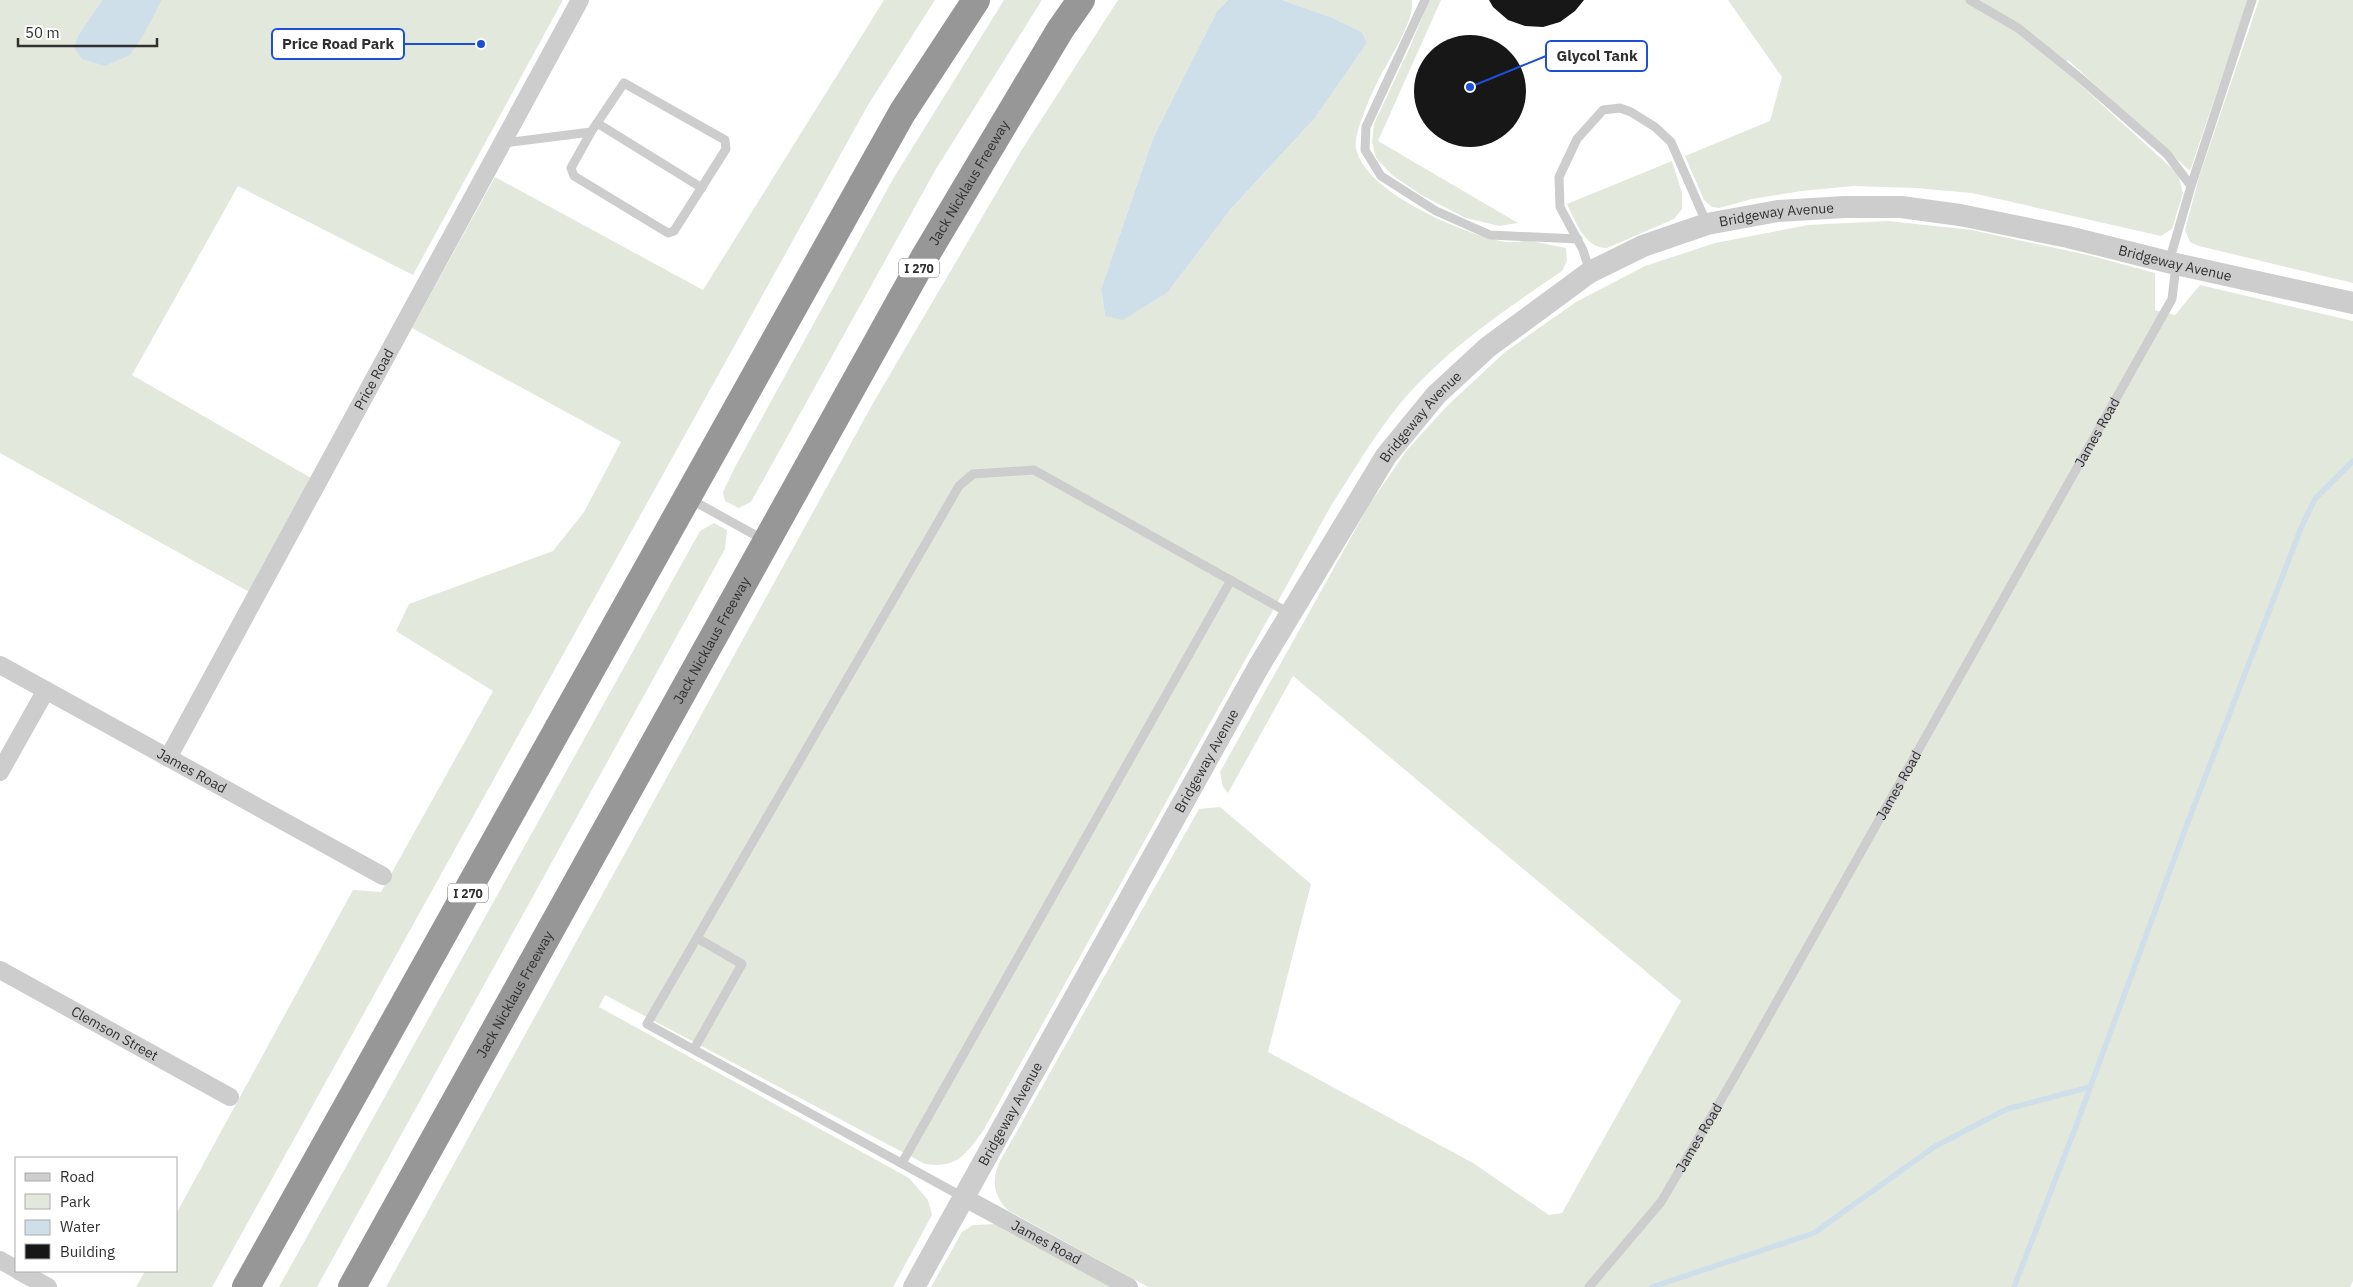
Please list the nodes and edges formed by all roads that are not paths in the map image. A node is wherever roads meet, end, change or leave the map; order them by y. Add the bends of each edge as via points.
1 (580, 0) edge
2 (976, 0) edge
3 (1081, 0) edge
4 (1425, 0) edge
5 (1970, 0) edge
6 (2252, 0) edge
7 (597, 123) junction
8 (591, 132) junction
9 (504, 143) junction
10 (2191, 186) junction
11 (702, 188) junction
12 (1707, 224) junction
13 (1578, 239) junction
14 (2172, 264) junction
15 (1590, 272) junction
16 (2353, 303) edge
17 (688, 497) junction
18 (766, 541) junction
19 (1231, 580) junction
20 (1290, 614) junction
21 (0, 665) edge
22 (46, 690) junction
23 (168, 758) junction
24 (0, 772) edge
25 (383, 876) dead end
26 (697, 938) junction
27 (0, 970) edge
28 (694, 1049) junction
29 (230, 1096) dead end
30 (902, 1163) junction
31 (963, 1197) junction
32 (0, 1260) edge
33 (15, 1268) edge
34 (22, 1272) edge
35 (48, 1287) edge
36 (246, 1287) edge
37 (352, 1287) edge
38 (914, 1287) edge
39 (1129, 1287) edge
40 (1589, 1287) edge

1 - 9 street, Price Road
2 - 17 highway, I 270 via 902,113
3 - 18 highway, Jack Nicklaus Freeway / I 270 via 924,258
4 - 13 lane via 1366,127 1365,150 1380,176 1436,211 1490,235
5 - 10 lane via 2018,28 2080,78 2167,154
6 - 10 lane, James Road
7 - 8 lane
7 - 11 lane
7 - 11 lane via 624,83 725,140 726,149
8 - 9 lane
8 - 11 lane via 571,168 574,176 668,233 674,231
9 - 23 street, Price Road
10 - 14 lane, James Road
12 - 13 lane via 1671,142 1655,127 1620,108 1603,110 1590,122 1577,139 1559,178 1560,206
12 - 14 street, Bridgeway Avenue via 1778,211 1901,207 1960,215 2068,237
12 - 15 street, Bridgeway Avenue via 1643,246
13 - 15 lane
14 - 16 street, Bridgeway Avenue
14 - 40 lane, James Road via 2172,299 1730,1084 1661,1202
15 - 20 street, Bridgeway Avenue via 1488,347 1436,395 1386,456
17 - 18 lane
17 - 36 highway, I 270
18 - 37 highway, Jack Nicklaus Freeway / I 270
19 - 20 lane
19 - 26 lane via 1034,470 973,474 958,486
19 - 30 lane
20 - 31 street, Bridgeway Avenue
21 - 22 street, James Road
22 - 23 street, James Road
22 - 24 street
23 - 25 street, James Road
26 - 28 lane via 742,964
26 - 28 lane via 647,1024
27 - 29 street, Clemson Street
28 - 30 lane
30 - 31 lane
31 - 38 street, Bridgeway Avenue
31 - 39 street, James Road
32 - 33 street
34 - 35 street

